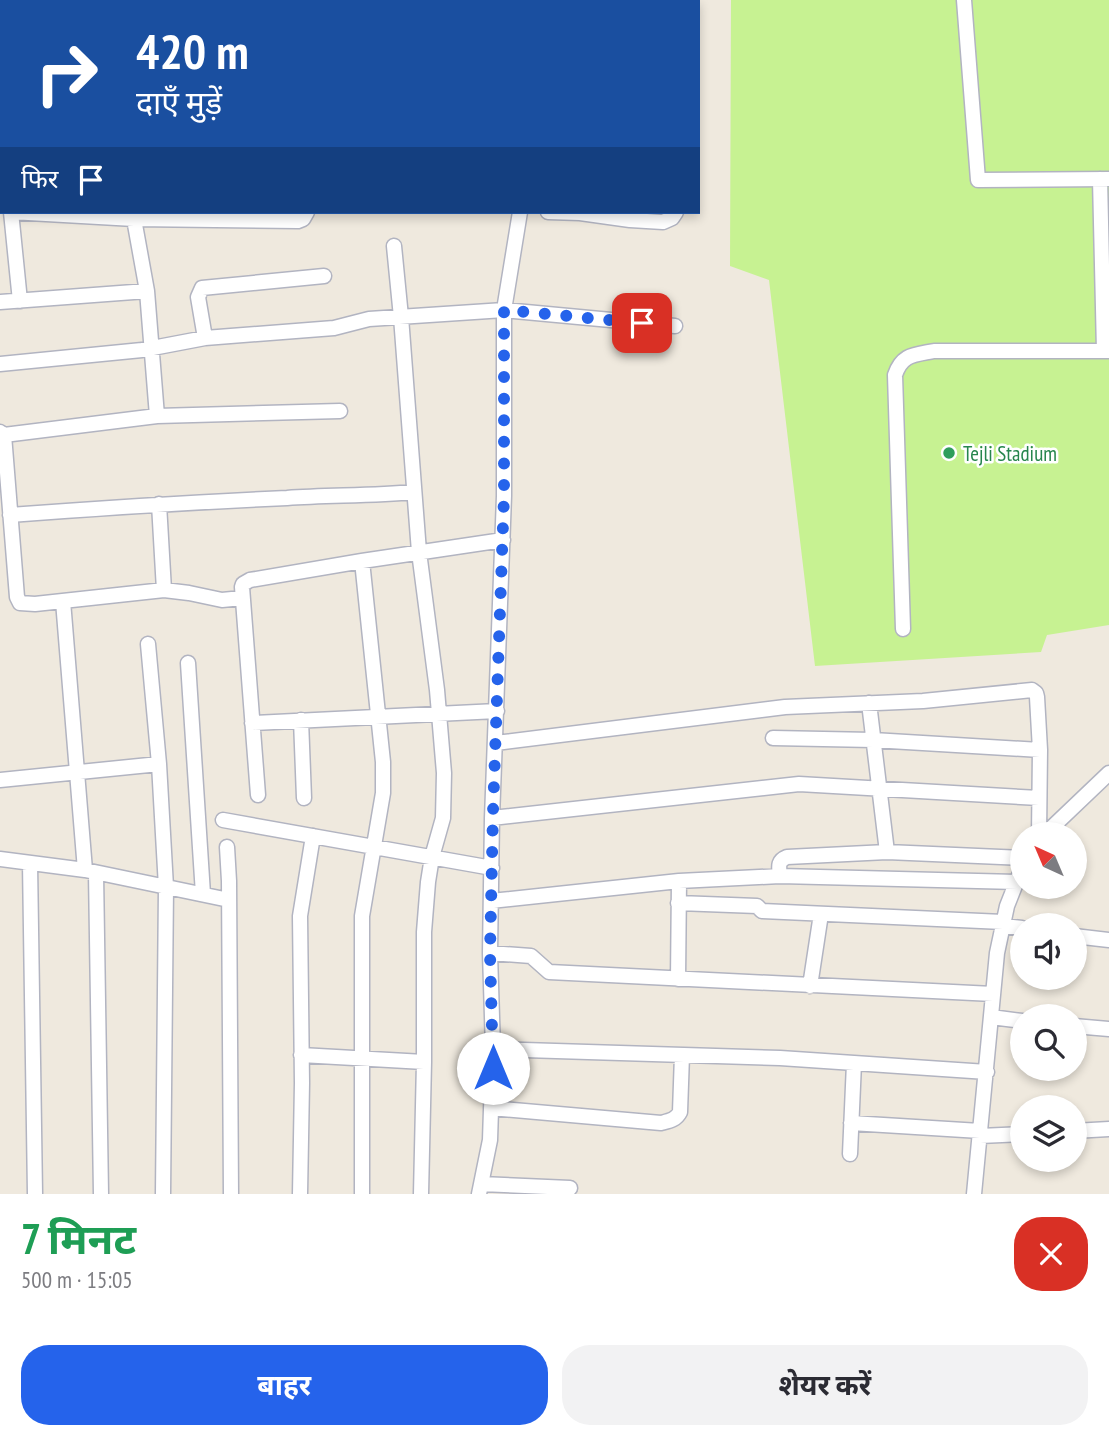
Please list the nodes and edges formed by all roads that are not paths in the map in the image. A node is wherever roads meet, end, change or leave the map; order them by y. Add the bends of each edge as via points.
1 (964, 0) edge
2 (1105, 179) edge
3 (11, 214) edge
4 (46, 214) edge
5 (306, 214) edge
6 (520, 214) edge
7 (587, 214) edge
8 (675, 214) edge
9 (134, 219) junction
10 (394, 246) dead end
11 (324, 276) dead end
12 (147, 291) junction
13 (20, 301) junction
14 (0, 302) edge
15 (504, 310) junction
16 (401, 317) junction
17 (675, 326) dead end
18 (205, 338) junction
19 (151, 348) junction
20 (1106, 351) edge
21 (0, 364) edge
22 (340, 411) dead end
23 (157, 416) junction
24 (2, 433) edge
25 (414, 492) junction
26 (159, 504) junction
27 (10, 515) junction
28 (503, 540) junction
29 (419, 552) junction
30 (362, 561) junction
31 (164, 590) junction
32 (242, 598) junction
33 (62, 601) junction
34 (903, 629) dead end
35 (148, 644) dead end
36 (188, 663) dead end
37 (869, 703) junction
38 (497, 711) junction
39 (439, 714) junction
40 (378, 717) junction
41 (301, 720) junction
42 (252, 723) junction
43 (773, 738) dead end
44 (873, 740) junction
45 (496, 743) junction
46 (1040, 750) junction
47 (159, 764) junction
48 (77, 771) junction
49 (1109, 773) edge
50 (0, 780) edge
51 (879, 789) junction
52 (258, 795) dead end
53 (304, 798) dead end
54 (1040, 798) junction
55 (492, 818) junction
56 (223, 820) dead end
57 (1041, 822) edge
58 (1056, 822) edge
59 (313, 836) junction
60 (373, 847) junction
61 (227, 848) dead end
62 (887, 852) junction
63 (432, 857) junction
64 (1010, 857) edge
65 (0, 859) edge
66 (30, 863) junction
67 (492, 868) junction
68 (91, 871) junction
69 (1010, 875) edge
70 (780, 876) junction
71 (678, 881) junction
72 (166, 887) junction
73 (203, 894) junction
74 (1010, 898) edge
75 (229, 900) junction
76 (491, 901) junction
77 (678, 903) junction
78 (821, 914) junction
79 (1003, 924) junction
80 (1010, 925) edge
81 (1087, 937) edge
82 (1109, 940) edge
83 (490, 953) junction
84 (678, 979) junction
85 (810, 986) junction
86 (993, 994) junction
87 (991, 1017) junction
88 (1010, 1019) edge
89 (1087, 1027) edge
90 (1109, 1029) edge
91 (493, 1049) junction
92 (301, 1055) junction
93 (682, 1055) junction
94 (361, 1059) junction
95 (424, 1062) junction
96 (854, 1063) junction
97 (987, 1072) junction
98 (491, 1108) junction
99 (851, 1123) junction
100 (1109, 1129) edge
101 (1087, 1130) edge
102 (980, 1133) junction
103 (1010, 1134) edge
104 (849, 1154) dead end
105 (570, 1188) dead end
106 (480, 1189) edge
107 (521, 1190) edge
108 (35, 1194) edge
109 (102, 1194) edge
110 (163, 1194) edge
111 (231, 1194) edge
112 (300, 1194) edge
113 (362, 1194) edge
114 (421, 1194) edge
115 (974, 1194) edge

1 - 2 street via 978,180
2 - 20 street
3 - 13 street
4 - 9 street
5 - 9 street via 298,221
6 - 15 street
7 - 8 street via 663,222
9 - 12 street
10 - 16 street
11 - 18 street via 202,288 198,298
12 - 13 street
12 - 19 street
13 - 14 street
15 - 16 street
15 - 17 street
15 - 28 street
16 - 18 street via 334,328
16 - 25 street
18 - 19 street
19 - 21 street
19 - 23 street
20 - 34 street via 934,351 899,364 895,375
22 - 23 street
23 - 24 street
24 - 27 street
25 - 26 street
25 - 29 street
26 - 27 street
26 - 31 street
27 - 33 street via 20,603
28 - 29 street
28 - 38 street
29 - 30 street
29 - 39 street
30 - 32 street via 247,581
30 - 40 street
31 - 32 street via 222,600
31 - 33 street
32 - 42 street
33 - 48 street
35 - 47 street
36 - 73 street
37 - 44 street
37 - 45 street via 785,707
37 - 46 street via 1032,690 1037,697
38 - 39 street
38 - 45 street
39 - 40 street
39 - 63 street via 443,818
40 - 41 street
40 - 60 street via 383,793
41 - 42 street
41 - 53 street
42 - 52 street
43 - 44 street
44 - 46 street
44 - 51 street
45 - 55 street
46 - 54 street
47 - 48 street
47 - 72 street
48 - 50 street
48 - 68 street
49 - 58 street
51 - 54 street
51 - 55 street via 799,784
51 - 62 street
54 - 57 street
55 - 67 street
56 - 59 street
59 - 60 street
59 - 92 street via 300,916
60 - 63 street
60 - 94 street via 362,916
61 - 75 street
62 - 64 street
62 - 70 street via 787,857 779,863
63 - 67 street
63 - 95 street via 424,932
65 - 66 street
66 - 68 street
66 - 108 street
67 - 76 street
68 - 72 street
68 - 109 street
69 - 70 street
70 - 71 street
71 - 76 street
71 - 77 street
72 - 73 street
72 - 110 street
73 - 75 street
74 - 79 street
75 - 111 street
76 - 83 street
77 - 78 street
77 - 84 street
78 - 79 street
78 - 85 street
79 - 80 street
79 - 86 street
81 - 82 street
83 - 84 street via 531,956 549,972
83 - 91 street
84 - 85 street
85 - 86 street
86 - 87 street
87 - 88 street
87 - 97 street
89 - 90 street
91 - 93 street
91 - 98 street
92 - 94 street
92 - 112 street
93 - 96 street
93 - 98 street via 680,1112 672,1121
94 - 95 street
94 - 113 street
95 - 114 street
96 - 97 street
96 - 99 street
97 - 102 street
98 - 106 street
99 - 102 street
99 - 104 street
100 - 101 street
102 - 103 street
102 - 115 street
105 - 107 street
106 - 107 street

